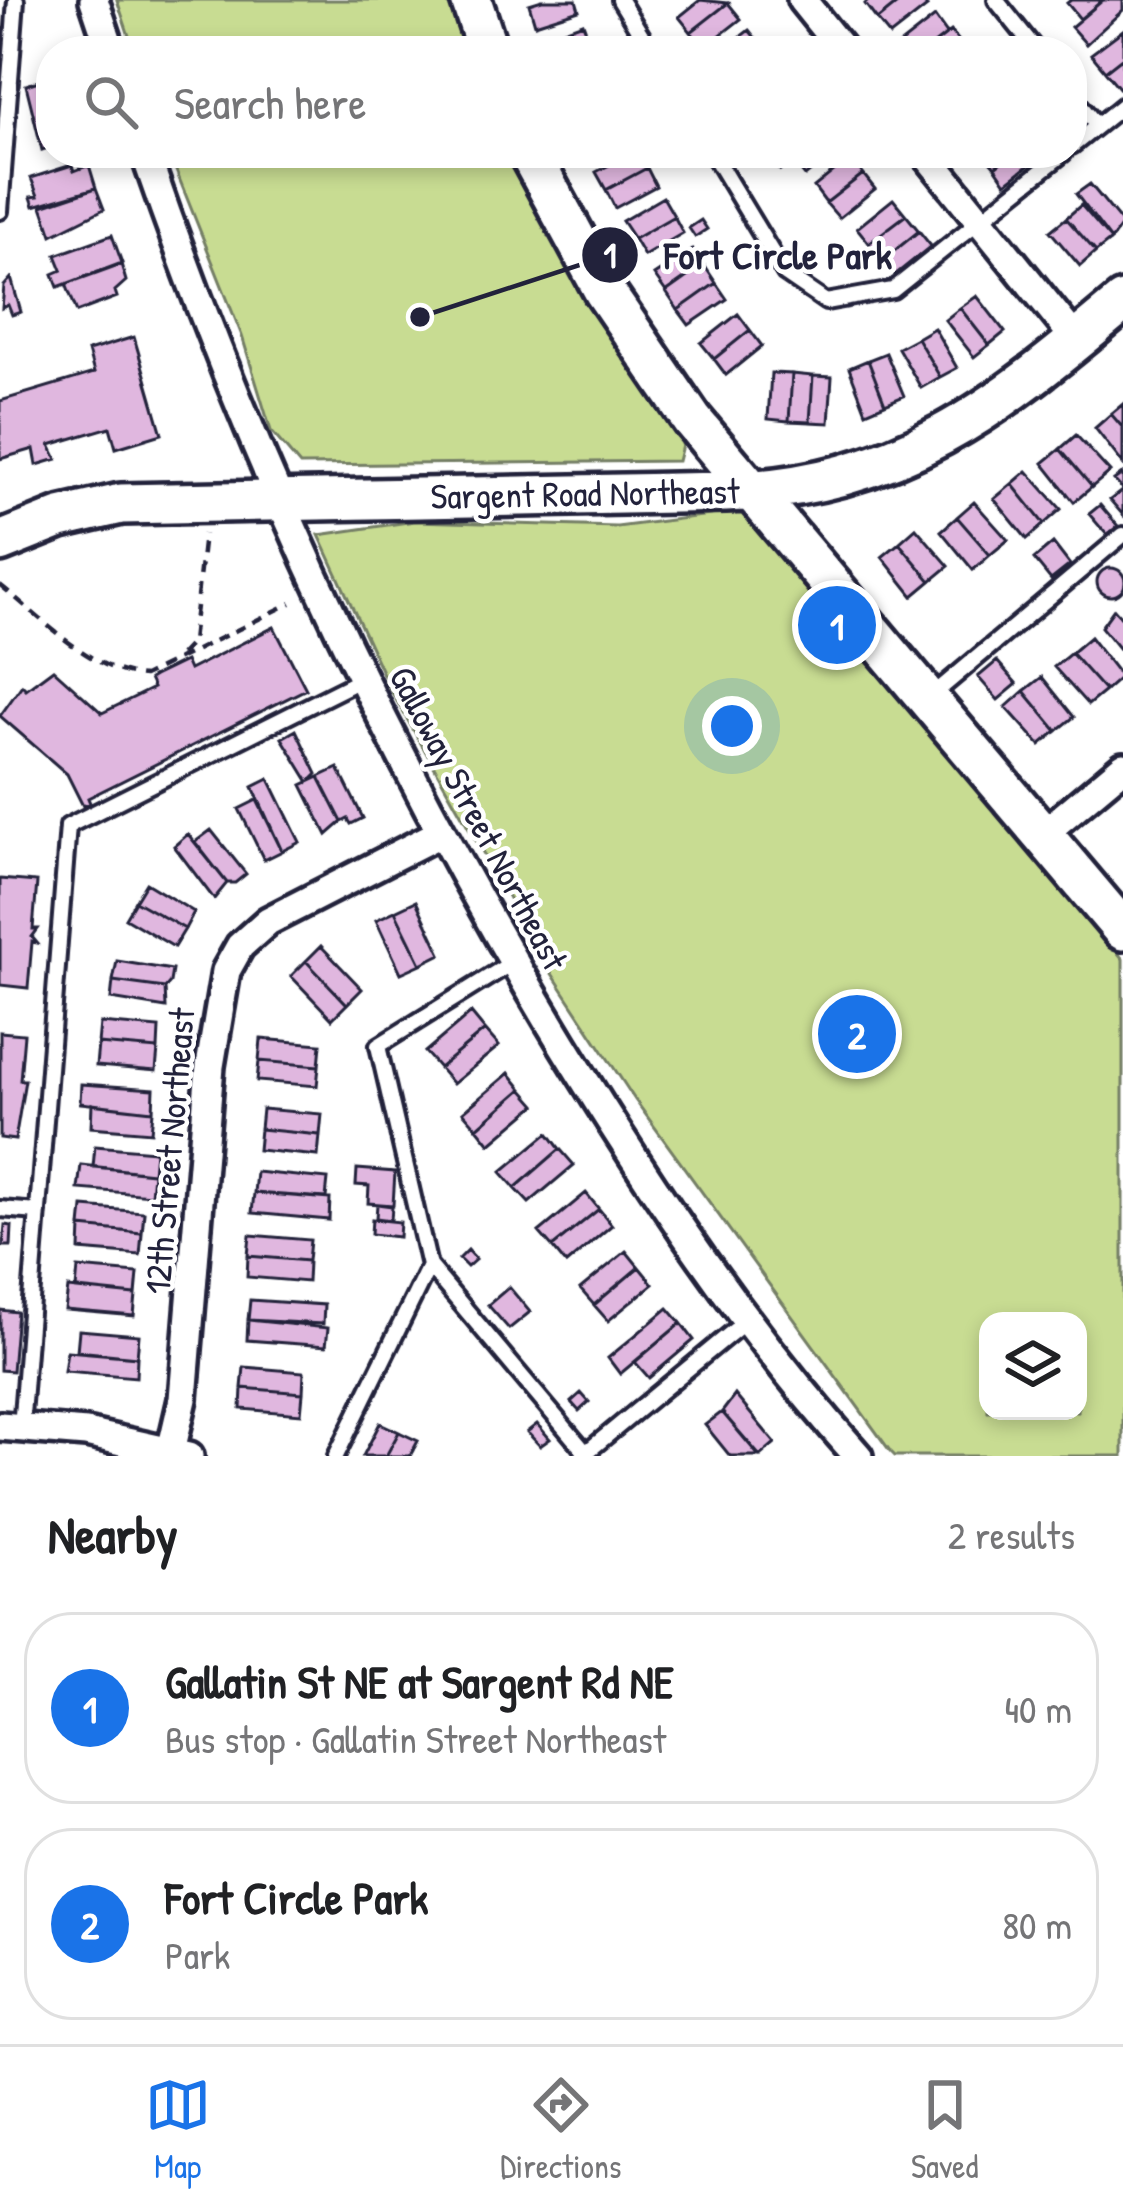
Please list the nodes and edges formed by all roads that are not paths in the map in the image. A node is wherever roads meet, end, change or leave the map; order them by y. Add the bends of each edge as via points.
1 (16, 0) edge
2 (94, 0) edge
3 (471, 0) edge
4 (620, 0) edge
5 (802, 0) edge
6 (996, 0) edge
7 (106, 36) edge
8 (483, 36) edge
9 (642, 36) edge
10 (831, 36) edge
11 (1024, 36) edge
12 (1123, 105) edge
13 (1087, 114) edge
14 (1097, 126) junction
15 (1087, 134) edge
16 (150, 168) edge
17 (537, 168) edge
18 (721, 168) edge
19 (937, 168) edge
20 (1045, 168) edge
21 (0, 211) edge
22 (980, 221) junction
23 (1123, 302) edge
24 (1077, 340) junction
25 (753, 490) junction
26 (278, 498) junction
27 (1123, 536) edge
28 (0, 542) edge
29 (362, 679) junction
30 (928, 698) junction
31 (1123, 766) edge
32 (440, 833) junction
33 (1042, 834) junction
34 (1123, 929) edge
35 (513, 962) junction
36 (0, 1209) edge
37 (38, 1212) junction
38 (429, 1266) junction
39 (747, 1320) junction
40 (13, 1436) edge
41 (177, 1454) edge
42 (584, 1454) edge
43 (853, 1454) edge
44 (336, 1456) edge

1 - 21 lane
2 - 7 street
3 - 8 main road
4 - 9 lane
5 - 10 street
6 - 11 lane
12 - 14 lane
13 - 14 lane
14 - 15 lane
16 - 26 street, Galloway Street Northeast
17 - 25 main road via 632,335
18 - 22 lane via 784,274 826,302 893,290
19 - 22 street
20 - 22 lane
22 - 24 street
23 - 24 main road, Sargent Road Northeast
24 - 25 main road, Sargent Road Northeast via 998,405 934,442 838,476
25 - 26 main road, Sargent Road Northeast
25 - 30 main road
26 - 28 main road, Sargent Road Northeast via 109,506
26 - 29 street, Galloway Street Northeast
27 - 30 lane
29 - 32 street, Galloway Street Northeast
29 - 37 lane via 68,826
30 - 33 main road
31 - 33 street
32 - 35 street, Galloway Street Northeast
32 - 41 street, 12th Street Northeast via 268,921 226,971 210,1066
33 - 34 main road
35 - 38 lane via 378,1046
35 - 39 street, Galloway Street Northeast via 650,1186
36 - 37 lane
37 - 40 lane
38 - 42 lane
38 - 44 lane
39 - 42 lane
39 - 43 street, Galloway Street Northeast
40 - 41 street via 86,1433

